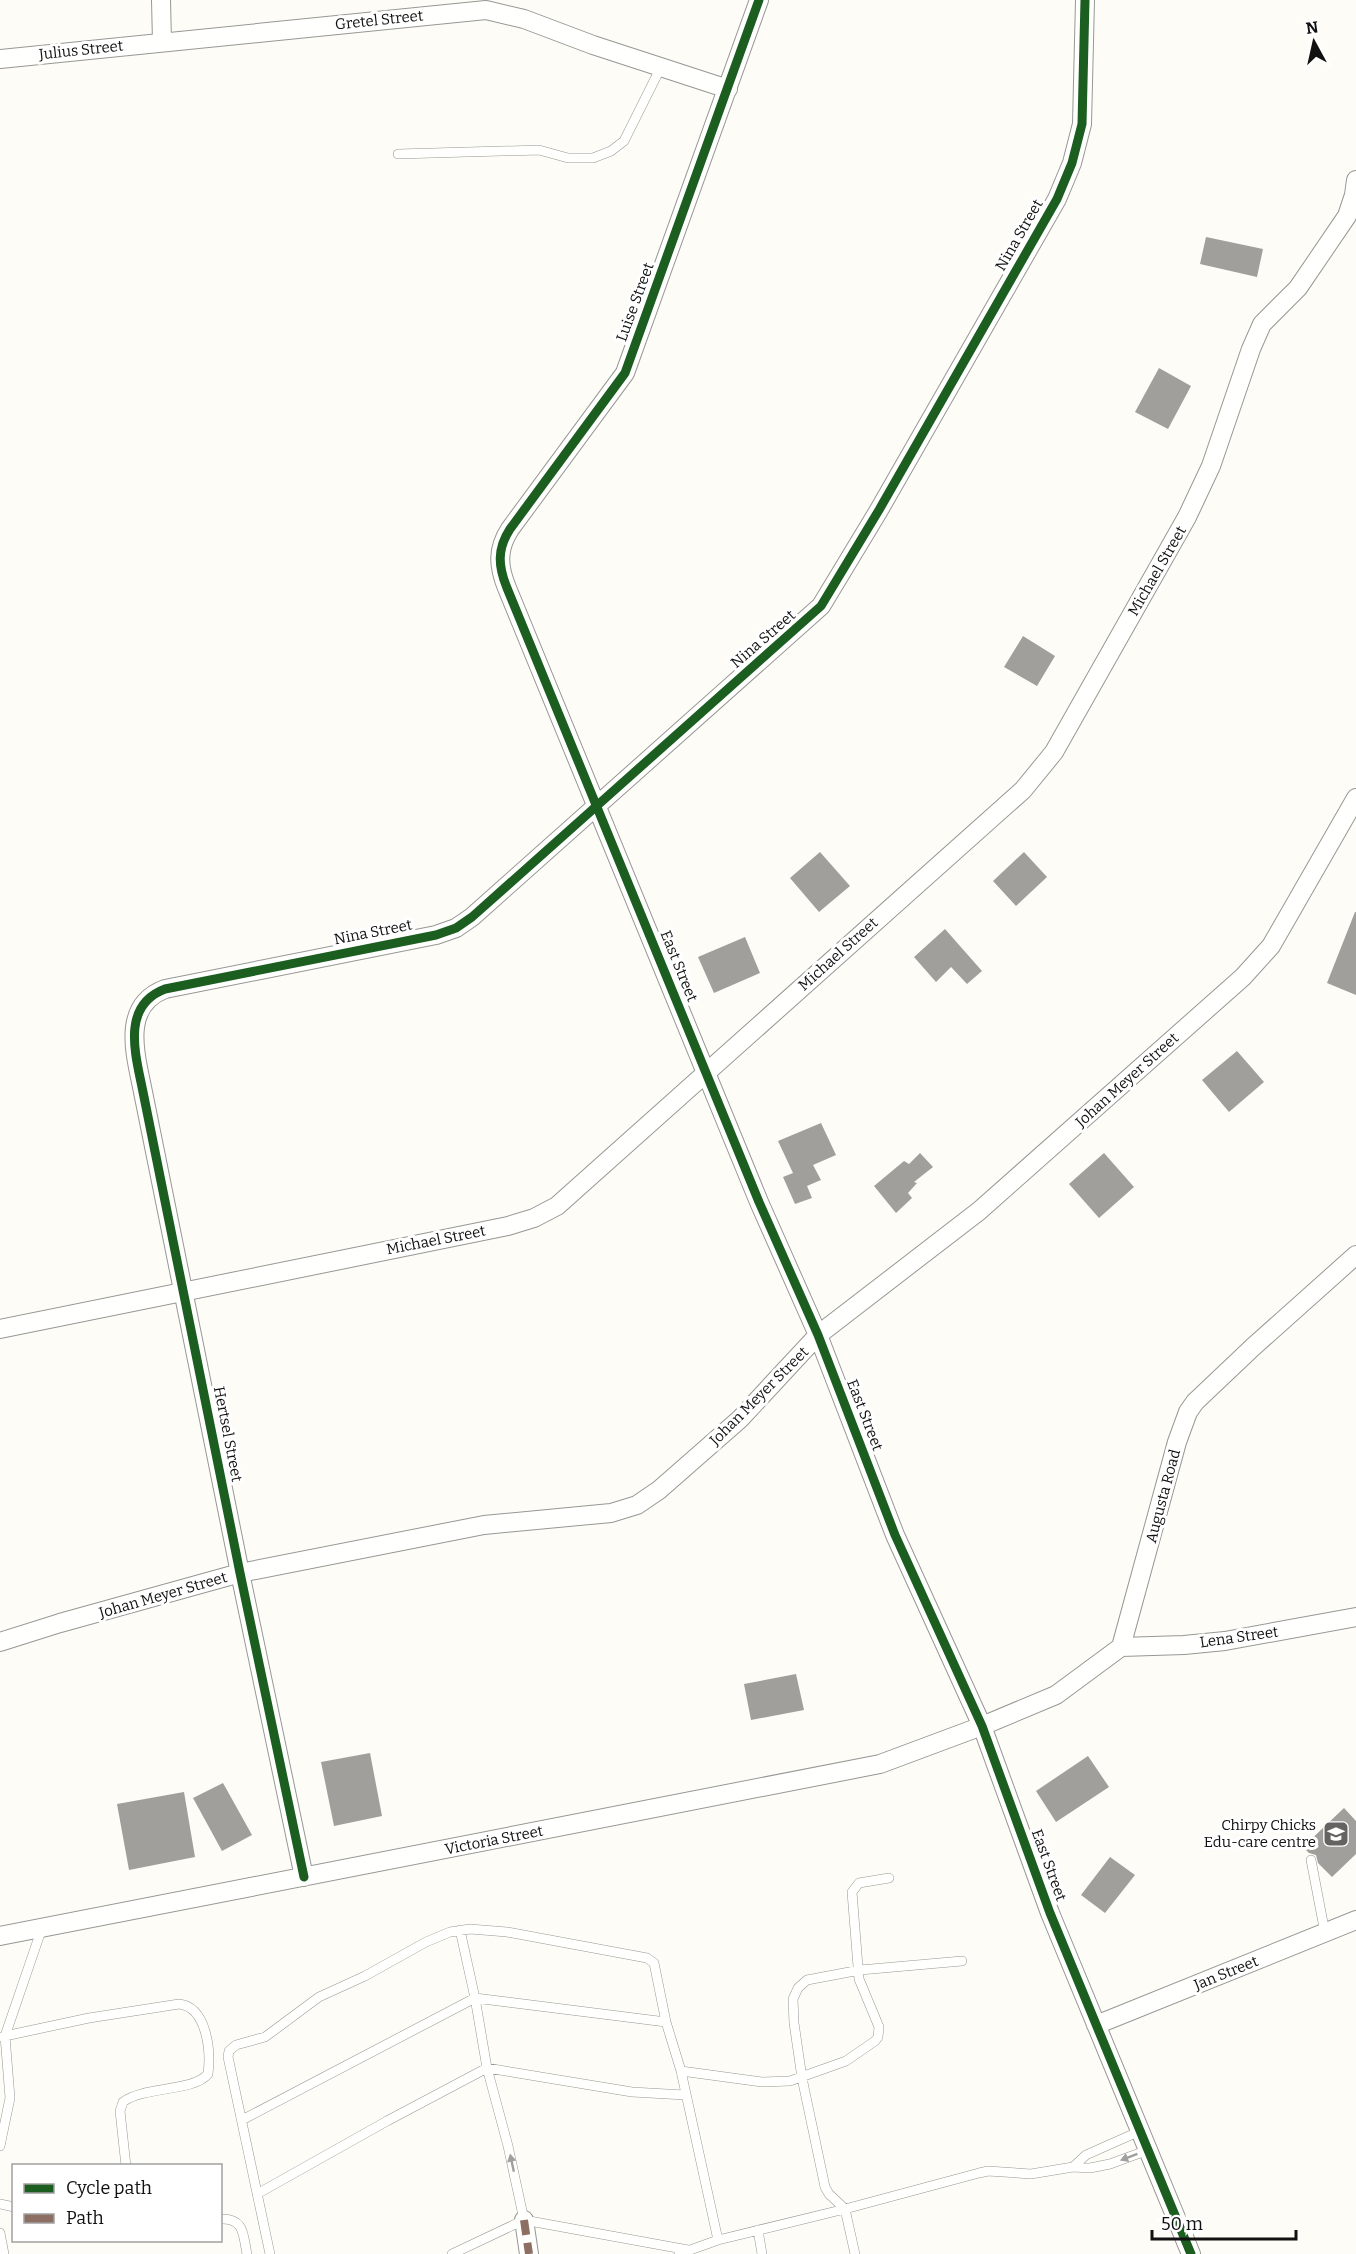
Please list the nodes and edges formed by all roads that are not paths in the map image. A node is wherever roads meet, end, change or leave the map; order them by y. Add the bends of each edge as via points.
1 (160, 0) edge
2 (759, 0) edge
3 (1085, 0) edge
4 (162, 42) junction
5 (0, 59) edge
6 (661, 67) junction
7 (728, 89) junction
8 (398, 154) dead end
9 (1356, 180) edge
10 (507, 588) joint
11 (1356, 798) edge
12 (597, 806) junction
13 (147, 998) joint
14 (706, 1071) junction
15 (1356, 1256) edge
16 (184, 1290) junction
17 (0, 1329) edge
18 (818, 1335) junction
19 (240, 1573) junction
20 (1356, 1617) edge
21 (0, 1642) edge
22 (1121, 1647) junction
23 (982, 1726) junction
24 (1311, 1860) dead end
25 (304, 1878) junction
26 (889, 1878) dead end
27 (1356, 1920) edge
28 (42, 1928) junction
29 (460, 1930) junction
30 (1325, 1933) junction
31 (0, 1936) edge
32 (962, 1960) dead end
33 (860, 1970) junction
34 (475, 1998) junction
35 (666, 2022) junction
36 (1096, 2025) junction
37 (2, 2037) edge
38 (487, 2068) junction
39 (681, 2071) junction
40 (802, 2078) junction
41 (685, 2095) junction
42 (242, 2120) junction
43 (1140, 2131) junction
44 (0, 2146) edge
45 (1148, 2150) junction
46 (126, 2164) edge
47 (1072, 2166) junction
48 (257, 2194) junction
49 (846, 2209) junction
50 (222, 2219) edge
51 (524, 2220) junction
52 (758, 2230) junction
53 (0, 2233) edge
54 (718, 2240) junction
55 (690, 2250) junction
56 (4, 2254) edge
57 (246, 2254) edge
58 (270, 2254) edge
59 (452, 2254) edge
60 (529, 2254) edge
61 (680, 2254) edge
62 (762, 2254) edge
63 (855, 2254) edge
64 (1191, 2254) edge

1 - 4 street
2 - 7 street, Luise Street
3 - 12 street, Nina Street via 1082,124 1057,199 839,577 808,619
4 - 5 street, Julius Street
4 - 6 street, Gretel Street via 486,10 524,19
6 - 7 street, Gretel Street
6 - 8 lane via 624,141 593,158 568,158 539,150
7 - 10 street, Luise Street via 625,373 503,540 499,556
9 - 14 street, Michael Street via 1347,216 1298,288 1262,324 1211,466 1187,517 1054,752 1023,790
10 - 12 street, East Street
11 - 18 street, Johan Meyer Street via 1271,946 1253,966 980,1211
12 - 13 street, Nina Street via 472,917 447,932 165,989
12 - 14 street, East Street
13 - 16 street, Hertsel Street via 137,1020 135,1044
14 - 16 street, Michael Street via 557,1206 534,1218
14 - 18 street, East Street
15 - 22 street, Augusta Road via 1252,1347 1188,1412
16 - 17 street, Michael Street
16 - 19 street, Hertsel Street
18 - 19 street, Johan Meyer Street via 740,1419 654,1494 629,1509 484,1526
18 - 23 street, East Street via 895,1535
19 - 21 street, Johan Meyer Street
19 - 25 street, Hertsel Street
20 - 22 street, Lena Street via 1225,1641
22 - 23 street via 1056,1695
23 - 25 street, Victoria Street via 880,1764
23 - 36 street, East Street via 1050,1913
24 - 30 lane
25 - 28 street, Victoria Street
26 - 33 lane via 859,1883 852,1892
27 - 30 street, Jan Street
28 - 31 street, Victoria Street
28 - 37 lane
29 - 34 lane
29 - 35 lane via 507,1932 647,1958 654,1963
29 - 42 lane via 436,1937 320,1997 265,2037 231,2048 228,2057
30 - 36 street, Jan Street
32 - 33 lane
33 - 40 lane via 807,1980 795,1994 792,2007
33 - 40 lane via 861,1987 879,2027 878,2037 846,2061
34 - 35 lane
34 - 38 lane
34 - 42 lane
35 - 39 lane
36 - 43 street, East Street
37 - 44 lane via 10,2098
37 - 46 lane via 179,2004 193,2008 208,2045 208,2074 196,2082 123,2102 120,2111
38 - 41 lane via 622,2090
38 - 48 lane
51 -> 38 lane
39 - 40 lane via 762,2082
39 - 41 lane
40 - 49 lane via 825,2187
41 - 54 lane
42 - 48 lane
43 - 45 street, East Street
43 - 47 lane via 1086,2155
45 -> 47 lane via 1110,2164
45 - 64 street, East Street
47 - 49 lane via 1031,2174 988,2171
48 - 58 lane
49 - 52 lane
49 - 63 lane
50 - 57 lane via 233,2220 240,2226
51 - 55 lane
51 - 59 lane
51 - 60 street
52 - 54 lane
52 - 62 lane
53 - 56 lane
54 - 55 lane
55 - 61 lane

